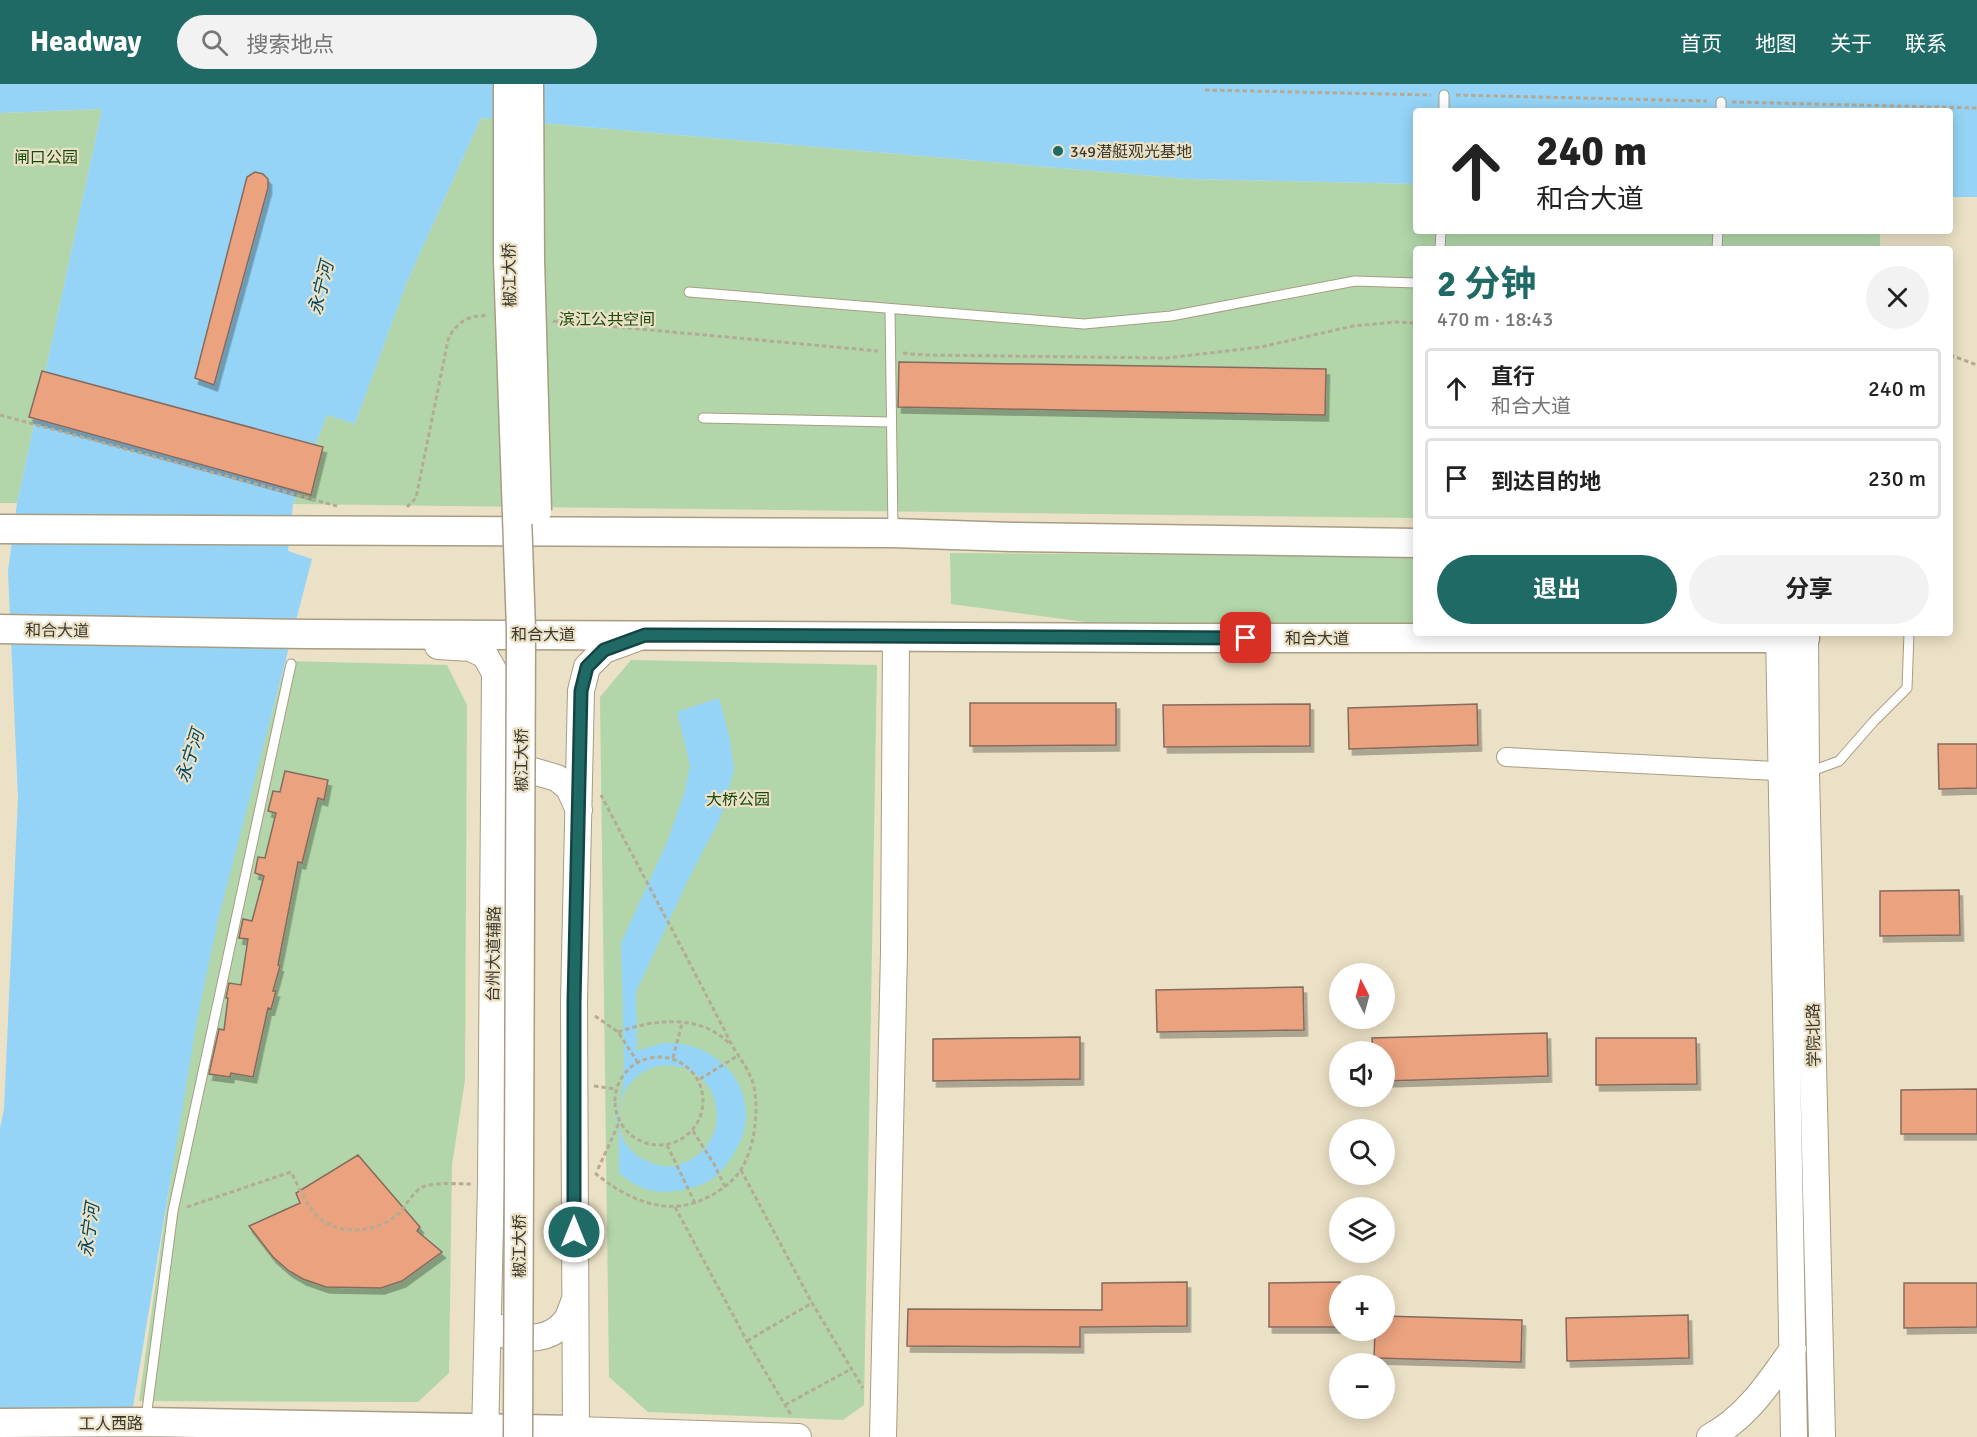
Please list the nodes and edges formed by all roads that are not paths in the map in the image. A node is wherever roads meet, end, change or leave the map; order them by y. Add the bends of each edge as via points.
1 (508, 84) edge
2 (530, 84) edge
3 (1444, 95) road end
4 (1444, 108) edge
5 (1413, 283) edge
6 (689, 292) dead end
7 (890, 310) junction
8 (703, 418) dead end
9 (891, 422) junction
10 (0, 529) edge
11 (893, 533) junction
12 (1413, 543) edge
13 (0, 629) edge
14 (319, 634) junction
15 (645, 635) junction
16 (1413, 636) edge
17 (1792, 636) edge
18 (1909, 636) edge
19 (896, 637) junction
20 (291, 663) dead end
21 (1506, 757) dead end
22 (1794, 772) junction
23 (494, 805) junction
24 (579, 810) junction
25 (487, 1302) junction
26 (574, 1302) junction
27 (1793, 1349) junction
28 (145, 1422) junction
29 (0, 1423) edge
30 (796, 1429) edge
31 (883, 1430) edge
32 (368, 1431) edge
33 (485, 1433) edge
34 (576, 1434) edge
35 (706, 1436) edge
36 (518, 1437) edge
37 (537, 1437) edge
38 (1710, 1437) edge
39 (1794, 1437) edge
40 (1822, 1437) edge

1 - 36 main road, 椒江大桥, bridge via 508,261 522,629
2 - 37 main road, 椒江大桥, bridge via 530,259 540,629
3 - 4 lane
5 - 7 lane via 1355,281 1171,316 1084,324
6 - 7 lane
7 - 9 lane
8 - 9 lane
9 - 11 lane
10 - 11 main road via 335,519
11 - 12 main road
13 - 14 main road, 和合大道
14 - 15 main road, 和合大道
14 - 23 main road, 台州大道辅路 via 385,646 471,648 485,655 495,673
15 - 19 main road, 和合大道
15 - 24 main road via 604,650 587,667 581,691
16 - 19 main road, 和合大道
17 - 22 main road, 学院北路
18 - 22 lane via 1907,688 1839,761
19 - 31 main road via 894,952
20 - 28 lane via 173,1211
21 - 22 street
22 - 27 main road, 学院北路
22 - 40 main road, 学院北路
23 - 24 main road via 503,782 514,774 533,771 557,778 569,788
23 - 25 main road, 台州大道辅路
24 - 26 main road via 574,1002
25 - 26 main road via 508,1336 530,1340 551,1333 564,1323
25 - 33 main road, 台州大道辅路
26 - 34 main road
27 - 38 main road via 1760,1396 1728,1427
27 - 39 main road, 学院北路
28 - 29 main road, 工人西路
28 - 32 main road, 工人西路
30 - 35 main road, 工人西路
32 - 33 main road, 工人西路
33 - 34 main road, 工人西路
34 - 35 main road, 工人西路

